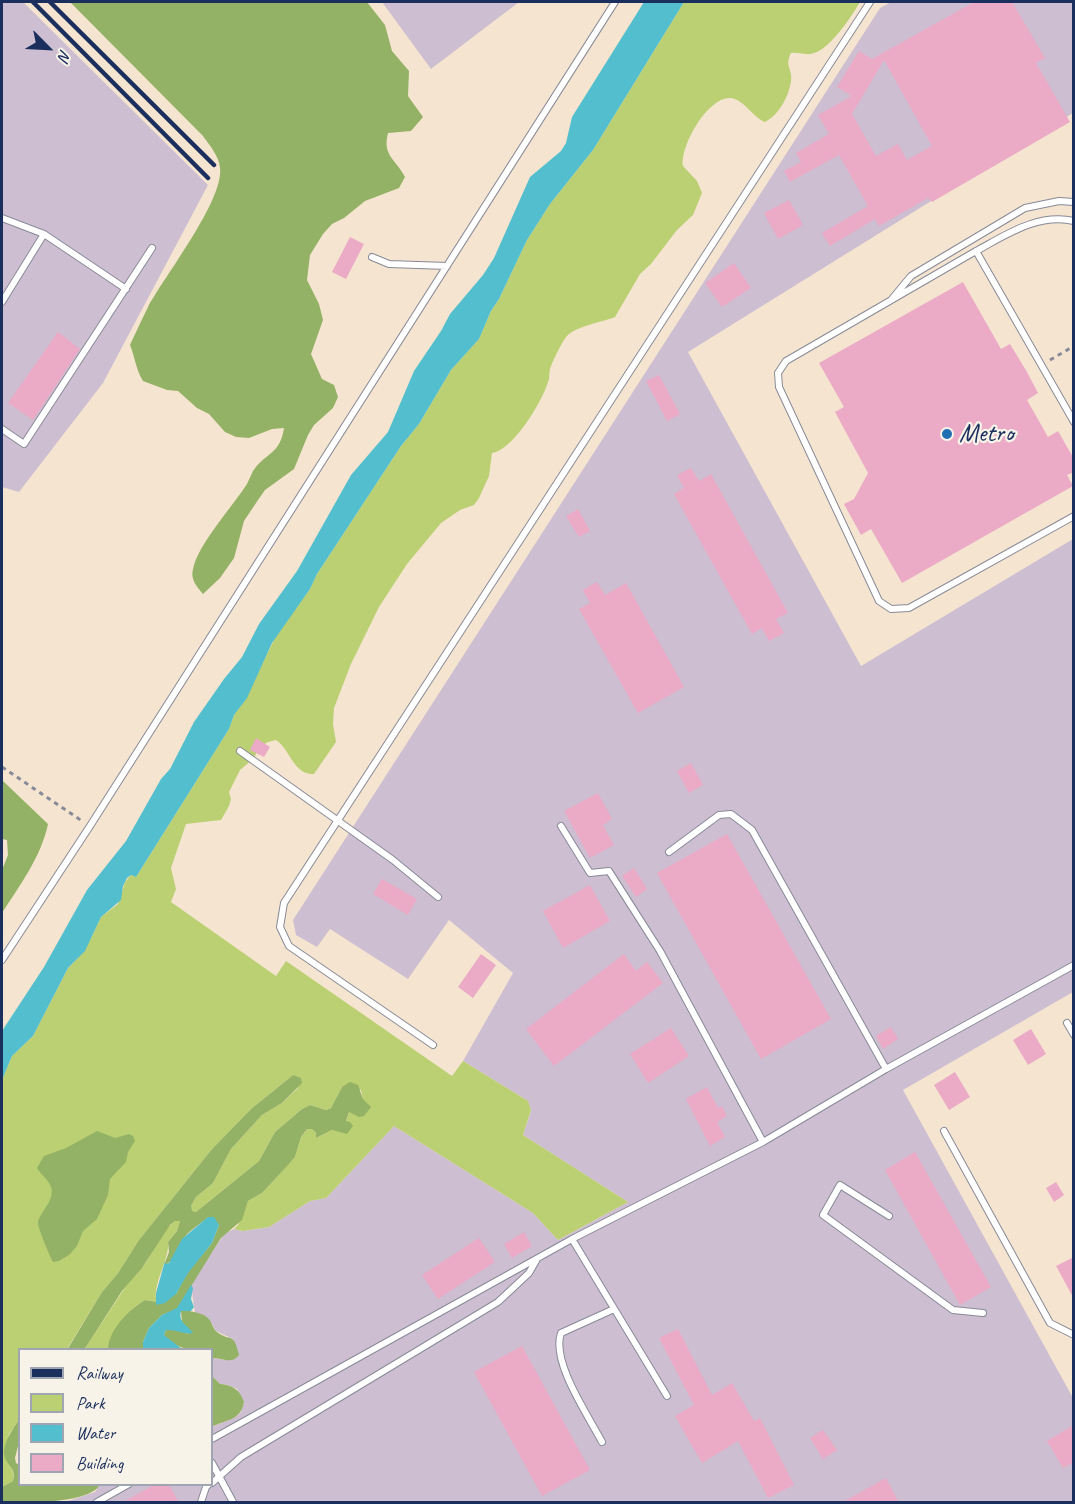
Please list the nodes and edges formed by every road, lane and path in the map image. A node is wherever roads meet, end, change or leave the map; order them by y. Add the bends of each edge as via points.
1 (615, 2) edge
2 (870, 2) edge
3 (1074, 202) edge
4 (2, 218) edge
5 (1074, 221) edge
6 (44, 234) junction
7 (152, 248) dead end
8 (976, 252) junction
9 (372, 257) dead end
10 (447, 266) junction
11 (126, 289) junction
12 (2, 302) edge
13 (890, 302) junction
14 (1074, 422) edge
15 (2, 429) edge
16 (1074, 516) edge
17 (240, 751) dead end
18 (2, 767) edge
19 (337, 821) junction
20 (90, 826) junction
21 (561, 826) dead end
22 (669, 852) dead end
23 (438, 897) dead end
24 (2, 960) edge
25 (1074, 965) edge
26 (1067, 1023) dead end
27 (1074, 1035) edge
28 (433, 1045) dead end
29 (886, 1070) junction
30 (944, 1131) dead end
31 (763, 1142) junction
32 (889, 1216) dead end
33 (572, 1239) junction
34 (537, 1259) junction
35 (614, 1309) junction
36 (983, 1313) dead end
37 (1074, 1335) edge
38 (666, 1396) dead end
39 (213, 1438) edge
40 (602, 1442) dead end
41 (213, 1465) edge
42 (220, 1477) junction
43 (213, 1482) edge
44 (127, 1486) edge
45 (207, 1486) edge
46 (97, 1503) edge
47 (201, 1503) edge
48 (233, 1503) edge

1 - 10 lane
2 - 19 lane
3 - 13 lane via 1025,208 911,276
4 - 6 lane
5 - 8 lane via 1028,224
6 - 11 lane
6 - 12 lane
7 - 11 lane
8 - 13 lane
8 - 14 lane
9 - 10 lane via 389,264
10 - 20 lane
11 - 15 lane via 24,444
13 - 16 lane via 786,361 777,373 779,387 879,601 891,609 909,608
17 - 19 lane
18 - 20 path
19 - 23 lane
19 - 28 lane via 284,903 280,927 289,946
20 - 24 lane
21 - 31 lane via 590,873 609,872 660,951
22 - 29 lane via 719,814 730,814 752,830
25 - 29 lane
26 - 27 lane
29 - 31 lane
30 - 37 lane via 1050,1323
31 - 33 lane
32 - 36 lane via 840,1185 823,1215 953,1310
33 - 34 lane
33 - 35 lane
34 - 39 lane
34 - 42 lane via 529,1273 498,1302 241,1457
35 - 38 lane
35 - 40 lane via 561,1333 558,1343 562,1365
41 - 42 lane
42 - 43 lane
42 - 48 lane
44 - 46 lane
45 - 47 lane

